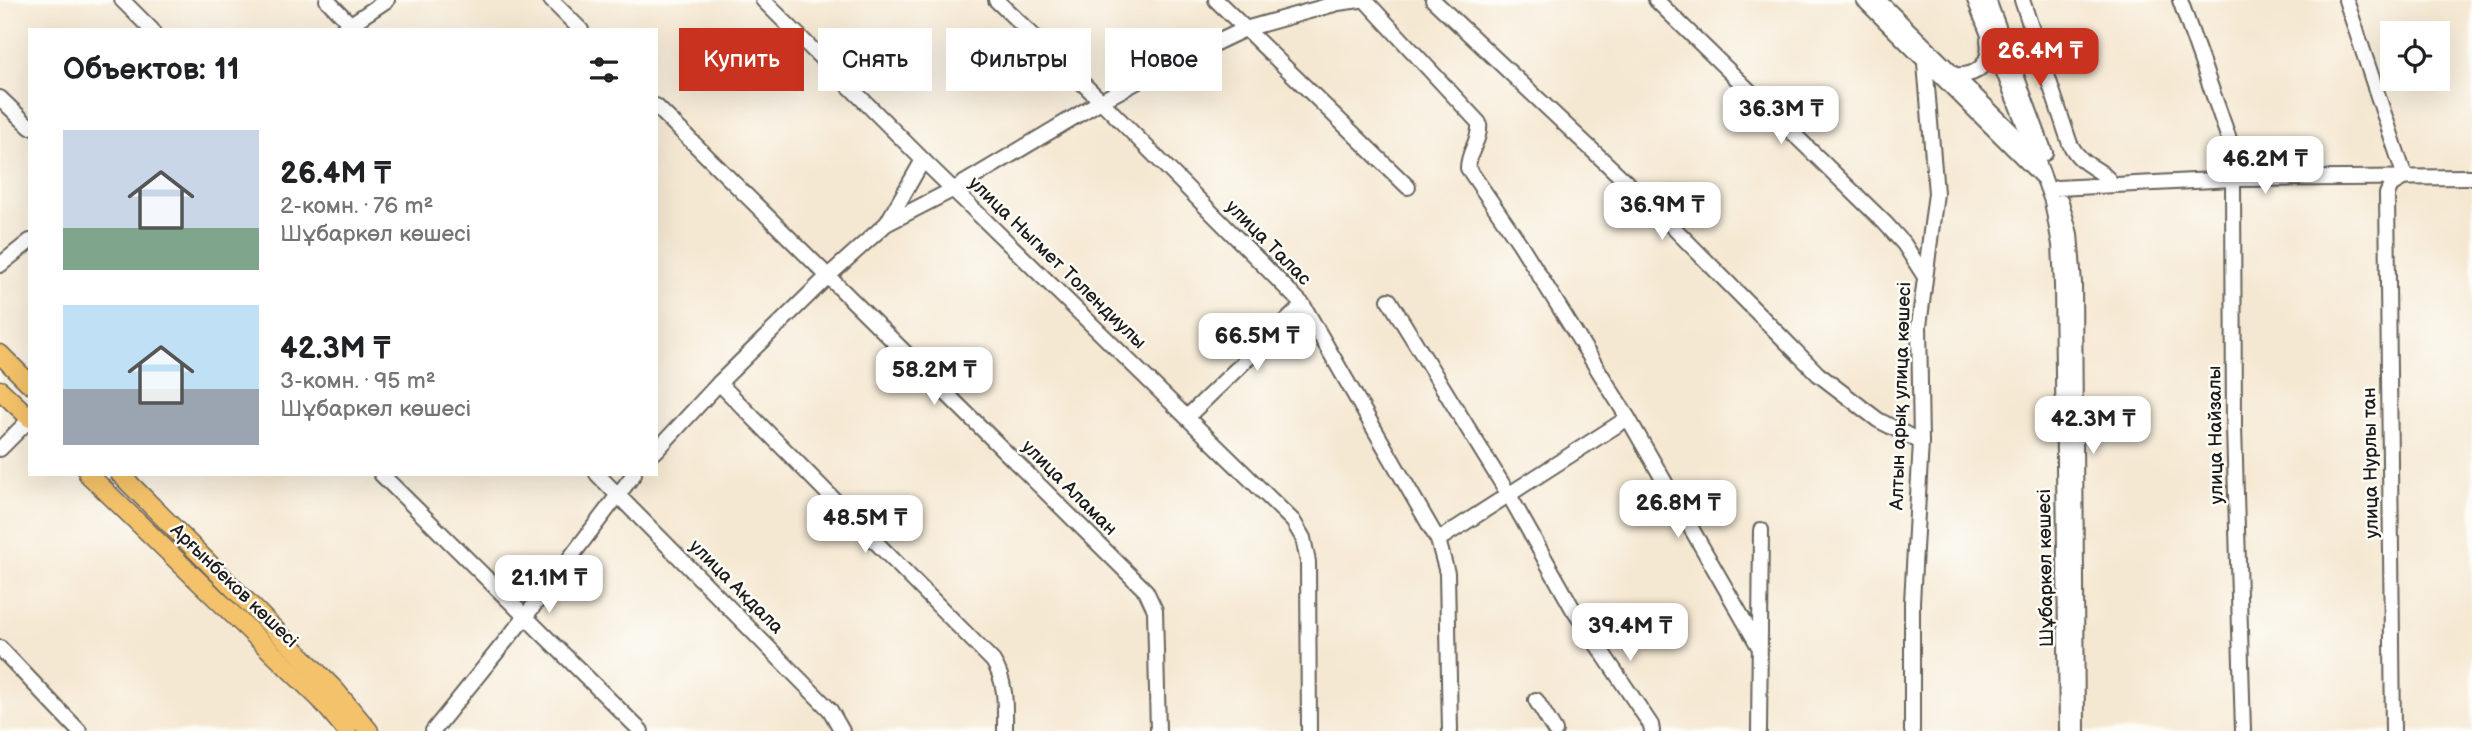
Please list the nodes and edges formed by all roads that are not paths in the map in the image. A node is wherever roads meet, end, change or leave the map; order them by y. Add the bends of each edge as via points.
1 (122, 0) edge
2 (327, 0) edge
3 (387, 0) edge
4 (551, 0) edge
5 (763, 0) edge
6 (996, 0) edge
7 (1216, 0) edge
8 (1362, 0) edge
9 (1433, 0) edge
10 (1656, 0) edge
11 (1864, 0) edge
12 (1878, 0) edge
13 (1975, 0) edge
14 (1988, 0) edge
15 (2022, 0) edge
16 (2180, 0) edge
17 (2346, 0) edge
18 (150, 28) edge
19 (349, 28) edge
20 (578, 28) edge
21 (1986, 28) junction
22 (1245, 29) junction
23 (1926, 63) junction
24 (1955, 75) junction
25 (0, 98) edge
26 (1101, 101) junction
27 (658, 108) edge
28 (28, 125) edge
29 (923, 160) junction
30 (2405, 177) junction
31 (2472, 177) edge
32 (2233, 179) junction
33 (2051, 184) junction
34 (2113, 185) junction
35 (1408, 187) dead end
36 (954, 189) junction
37 (886, 224) junction
38 (28, 243) edge
39 (0, 265) edge
40 (827, 277) junction
41 (1925, 277) junction
42 (1389, 300) dead end
43 (1303, 305) junction
44 (0, 354) edge
45 (28, 382) edge
46 (719, 383) junction
47 (0, 390) edge
48 (28, 416) edge
49 (1187, 417) junction
50 (1628, 418) junction
51 (28, 420) edge
52 (1921, 442) junction
53 (0, 449) edge
54 (658, 449) edge
55 (90, 476) edge
56 (122, 476) edge
57 (383, 476) edge
58 (599, 476) edge
59 (633, 476) edge
60 (617, 495) junction
61 (1509, 495) junction
62 (1761, 530) dead end
63 (1438, 540) junction
64 (526, 617) junction
65 (1758, 645) junction
66 (0, 648) edge
67 (1536, 700) dead end
68 (341, 710) junction
69 (79, 731) edge
70 (347, 731) edge
71 (369, 731) edge
72 (433, 731) edge
73 (641, 731) edge
74 (842, 731) edge
75 (1005, 731) edge
76 (1158, 731) edge
77 (1309, 731) edge
78 (1450, 731) edge
79 (1555, 731) edge
80 (1652, 731) edge
81 (1759, 731) edge
82 (1913, 731) edge
83 (2067, 731) edge
84 (2077, 731) edge
85 (2243, 731) edge
86 (2393, 731) edge

1 - 18 street
2 - 19 street
3 - 19 street
4 - 20 street
5 - 29 street, улица Ныгмет Толендиулы
6 - 26 street, улица Талас
7 - 22 street
8 - 22 street
8 - 50 street via 1479,123 1480,134 1468,168
9 - 52 street via 1818,374 1878,420
10 - 41 street via 1885,223
11 - 23 street
12 - 24 street
13 - 21 street, Шұбаркөл көшесі
14 - 33 street, Шұбаркөл көшесі via 2032,116
15 - 34 street via 2070,144 2085,164 2103,173
16 - 32 street, улица Найзалы via 2229,139
17 - 30 street
21 - 24 street via 1988,59 1969,75
21 - 33 street, Шұбаркөл көшесі
22 - 26 street
22 - 35 street
23 - 33 street
23 - 41 street, Алтын арық улица көшесі via 1936,193
24 - 33 street via 2011,131
25 - 28 street
26 - 36 street
26 - 43 street, улица Талас
27 - 40 street, улица Аламан
29 - 36 street, улица Ныгмет Толендиулы
29 - 37 street
30 - 31 street
30 - 32 street
30 - 86 street, улица Нурлы тан via 2391,185 2387,194
32 - 34 street
32 - 85 street, улица Найзалы
33 - 34 street
33 - 83 street, Шұбаркөл көшесі via 2062,284
33 - 84 street, Шұбаркөл көшесі via 2070,234 2074,283
36 - 37 street
36 - 49 street, улица Ныгмет Толендиулы
37 - 40 street
38 - 39 street
40 - 46 street
40 - 76 street, улица Аламан via 1146,591 1155,610
41 - 52 street, Алтын арық улица көшесі via 1919,326
42 - 61 street
43 - 49 street
43 - 63 street, улица Талас
44 - 45 main road
46 - 54 street
46 - 75 street via 993,661 1004,687
47 - 48 main road
49 - 77 street, улица Ныгмет Толендиулы via 1293,521 1303,538 1308,562
50 - 61 street
50 - 65 street
51 - 53 street
52 - 82 street, Алтын арық улица көшесі via 1912,602
55 - 68 main road, Арғынбеков көшесі via 320,699
56 - 68 main road, Арғынбеков көшесі
57 - 64 street
58 - 60 street, улица Акдала
59 - 60 street
60 - 64 street
60 - 74 street, улица Акдала via 830,710
61 - 63 street
61 - 80 street via 1573,609
62 - 65 street
63 - 78 street, улица Талас via 1447,573
64 - 72 street
64 - 73 street
65 - 81 street
66 - 69 street
67 - 79 street
68 - 70 main road, Арғынбеков көшесі
68 - 71 main road, Арғынбеков көшесі

